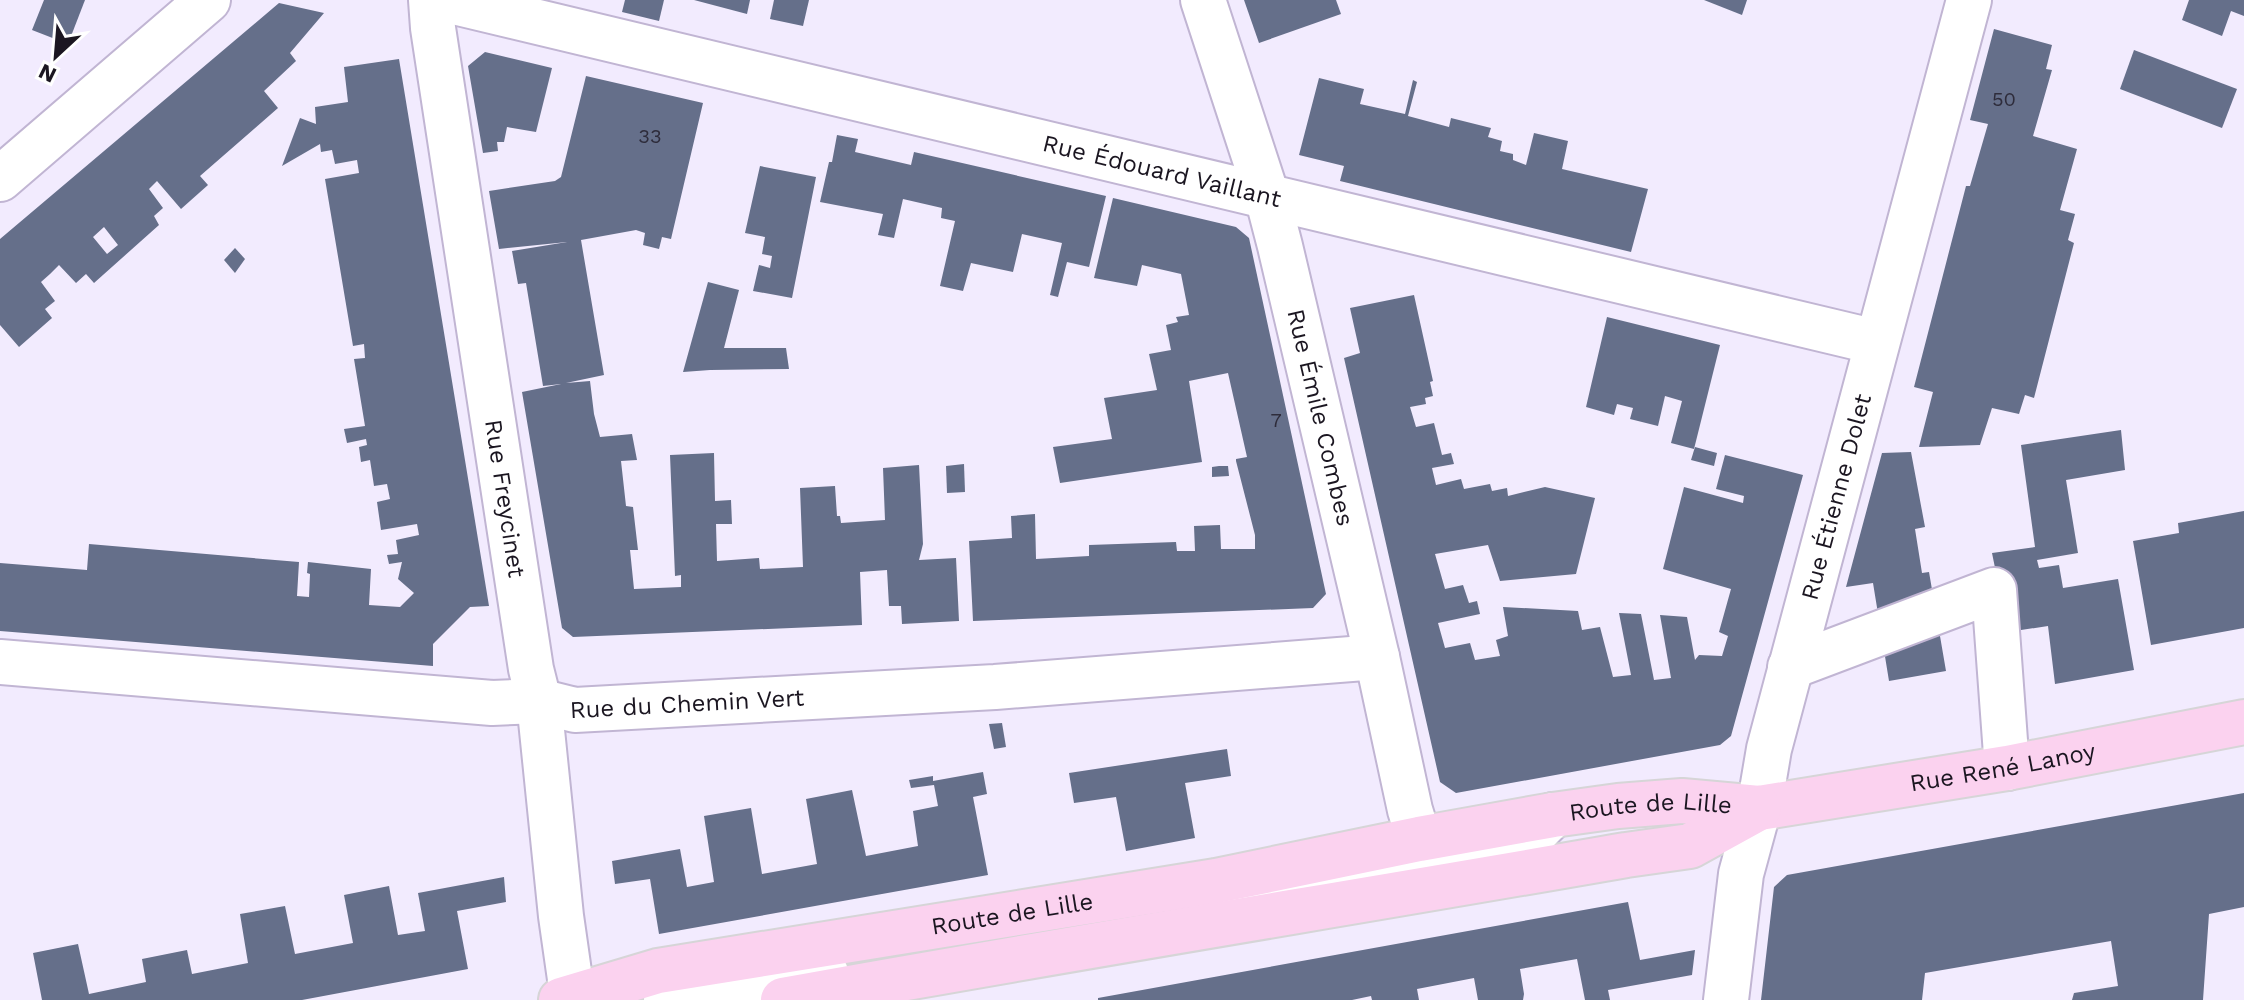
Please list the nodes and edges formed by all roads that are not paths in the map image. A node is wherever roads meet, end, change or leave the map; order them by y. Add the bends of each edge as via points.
1 (208, 0) edge
2 (431, 0) edge
3 (446, 0) edge
4 (1203, 0) edge
5 (1969, 0) edge
6 (0, 179) edge
7 (1267, 196) junction
8 (1876, 342) junction
9 (1377, 657) junction
10 (0, 662) edge
11 (1790, 667) junction
12 (539, 701) junction
13 (2244, 722) edge
14 (2007, 768) junction
15 (1759, 808) junction
16 (1553, 815) junction
17 (1419, 839) junction
18 (577, 999) edge
19 (666, 1000) edge
20 (783, 1000) edge
21 (1726, 1000) edge

1 - 6 street
2 - 12 street, Rue Freycinet
3 - 7 street, Rue Édouard Vaillant
4 - 7 street, Rue Émile Combes
5 - 8 street, Rue Étienne Dolet
7 - 8 street, Rue Édouard Vaillant
7 - 9 street, Rue Émile Combes
8 - 11 street, Rue Étienne Dolet
9 - 12 street, Rue du Chemin Vert via 995,687 607,709 575,710
9 - 17 street, Rue Émile Combes
10 - 12 street, Rue du Chemin Vert via 492,703
11 - 14 street via 1994,590
11 - 15 street, Rue Étienne Dolet
12 - 18 street, Rue Freycinet via 561,916
13 - 14 main road, Rue René Lanoy
14 - 15 main road, Rue René Lanoy
15 - 16 main road, Route de Lille via 1682,801
15 - 20 main road, Route de Lille via 1690,846
15 - 21 street, Rue Étienne Dolet via 1741,874
16 - 17 main road, Route de Lille
16 - 19 street via 1522,846
17 - 18 main road, Route de Lille via 1216,881 658,971

